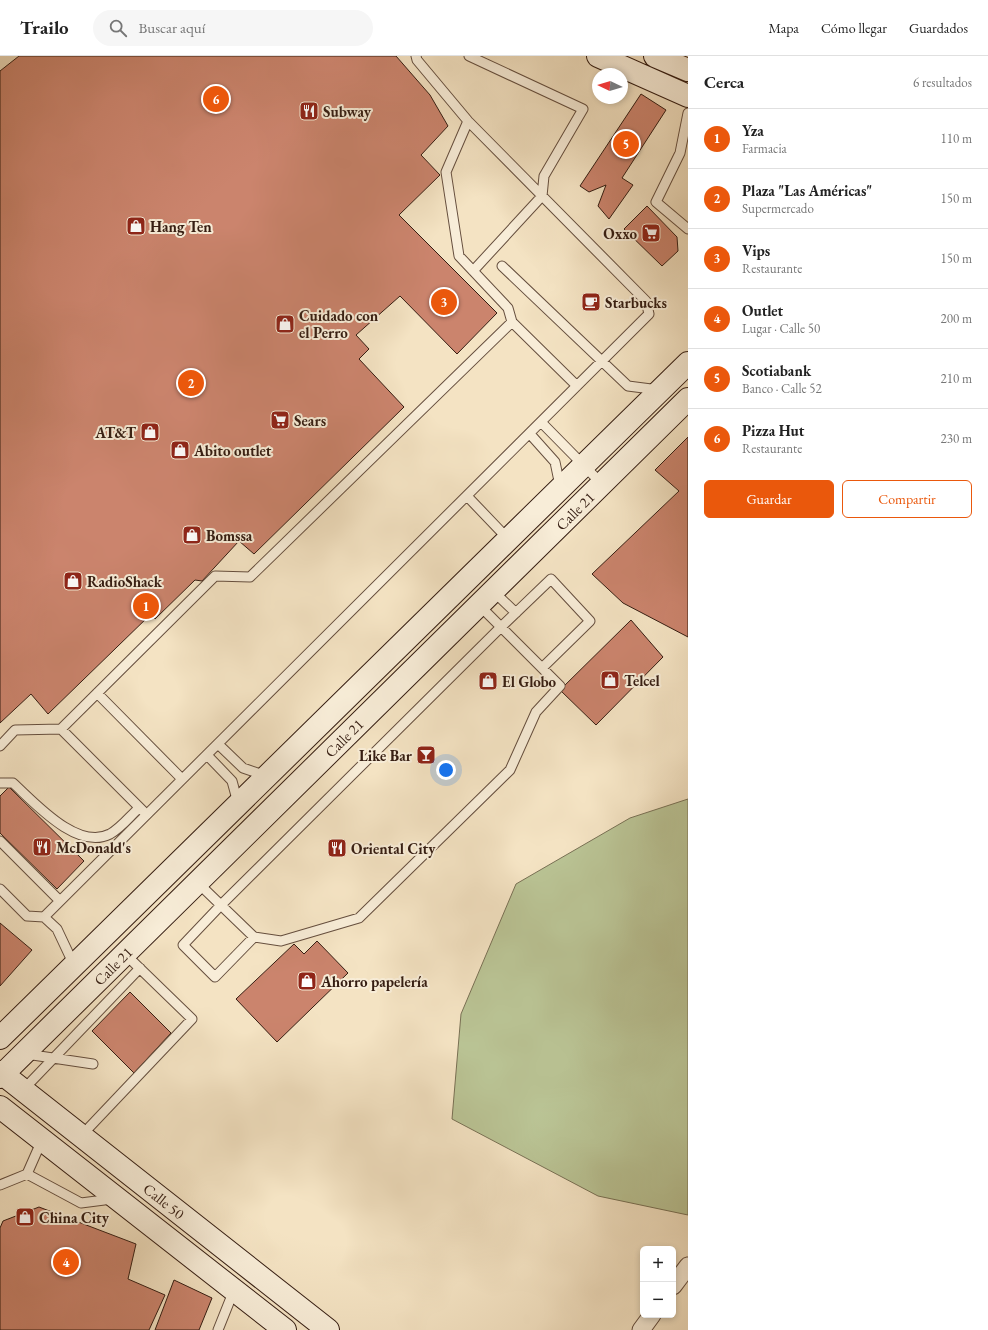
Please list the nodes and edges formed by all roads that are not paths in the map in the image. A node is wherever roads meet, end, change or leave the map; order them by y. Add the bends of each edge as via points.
1 (416, 56) edge
2 (469, 56) edge
3 (598, 56) edge
4 (655, 56) edge
5 (688, 70) edge
6 (688, 96) edge
7 (688, 114) edge
8 (468, 121) junction
9 (686, 134) edge
10 (684, 151) edge
11 (542, 196) junction
12 (688, 229) edge
13 (502, 266) dead end
14 (473, 271) junction
15 (512, 322) junction
16 (602, 361) junction
17 (688, 363) edge
18 (577, 386) junction
19 (660, 390) junction
20 (688, 399) edge
21 (541, 422) junction
22 (530, 434) junction
23 (583, 465) junction
24 (602, 484) junction
25 (561, 488) junction
26 (467, 496) junction
27 (508, 539) junction
28 (486, 598) junction
29 (516, 613) junction
30 (501, 627) junction
31 (402, 644) junction
32 (421, 663) junction
33 (542, 668) junction
34 (97, 693) junction
35 (61, 729) junction
36 (218, 744) junction
37 (0, 746) edge
38 (207, 755) junction
39 (267, 776) junction
40 (182, 780) junction
41 (0, 783) edge
42 (239, 804) junction
43 (139, 808) junction
44 (146, 815) junction
45 (0, 841) edge
46 (198, 883) junction
47 (0, 889) edge
48 (60, 901) junction
49 (221, 905) junction
50 (44, 917) junction
51 (254, 937) junction
52 (132, 961) junction
53 (74, 966) junction
54 (0, 1038) edge
55 (25, 1053) junction
56 (53, 1058) junction
57 (93, 1064) dead end
58 (1, 1075) edge
59 (23, 1090) junction
60 (0, 1107) edge
61 (81, 1136) junction
62 (42, 1140) junction
63 (28, 1174) junction
64 (0, 1185) edge
65 (117, 1198) junction
66 (688, 1266) edge
67 (676, 1282) edge
68 (234, 1290) junction
69 (650, 1318) edge
70 (218, 1330) edge
71 (285, 1330) edge
72 (328, 1330) edge
73 (641, 1330) edge

1 - 8 lane
2 - 11 lane via 583,109 544,176
3 - 6 street
4 - 5 street
7 - 9 lane
8 - 11 lane
8 - 14 lane via 446,172 459,256
9 - 10 lane
10 - 12 lane via 680,153 656,202
11 - 14 lane
11 - 16 lane via 646,301 649,314
13 - 16 lane
14 - 15 lane via 508,308
15 - 18 lane
15 - 34 lane via 250,577 215,576
16 - 18 lane
16 - 19 lane via 628,386
17 - 19 street, Calle 21
18 - 21 lane
19 - 23 street, Calle 21
20 - 24 street, Calle 21
21 - 22 lane
21 - 23 lane
22 - 25 lane via 555,462
22 - 26 lane
23 - 24 lane
23 - 25 street, Calle 21
24 - 28 street, Calle 21
25 - 27 street, Calle 21
26 - 27 lane
26 - 36 lane
27 - 31 street, Calle 21
28 - 29 lane
28 - 30 lane
28 - 32 street, Calle 21
29 - 30 lane
29 - 33 lane via 551,579 590,621
30 - 33 lane
30 - 49 lane
31 - 32 street
31 - 39 street, Calle 21
32 - 46 street, Calle 21
33 - 51 lane via 560,686 536,712 510,770 359,918 281,942
34 - 35 lane
34 - 40 lane
35 - 37 lane via 15,730
35 - 43 lane
36 - 38 lane
36 - 39 lane via 243,768
38 - 40 lane
38 - 42 lane via 232,781
39 - 42 street, Calle 21
40 - 44 lane
41 - 43 lane via 13,782 58,824 88,836 111,834
42 - 53 street, Calle 21
43 - 44 lane
44 - 48 lane
45 - 48 lane
46 - 49 lane
46 - 52 street, Calle 21
47 - 50 lane via 27,916
48 - 50 lane
49 - 51 lane
49 - 51 lane via 183,945 215,977
50 - 53 lane via 57,929
52 - 55 street, Calle 21
52 - 56 lane
52 - 61 lane via 192,1019
53 - 54 street, Calle 21
55 - 56 lane
55 - 58 street, Calle 21
56 - 57 lane
56 - 59 lane
58 - 59 street, Calle 50
59 - 61 street, Calle 50
60 - 62 street, Calle 50
61 - 72 street, Calle 50
62 - 63 lane
62 - 65 street, Calle 50
63 - 64 lane
63 - 65 lane via 81,1203
65 - 68 street, Calle 50
66 - 67 street
68 - 70 lane
68 - 71 street, Calle 50
69 - 73 street

